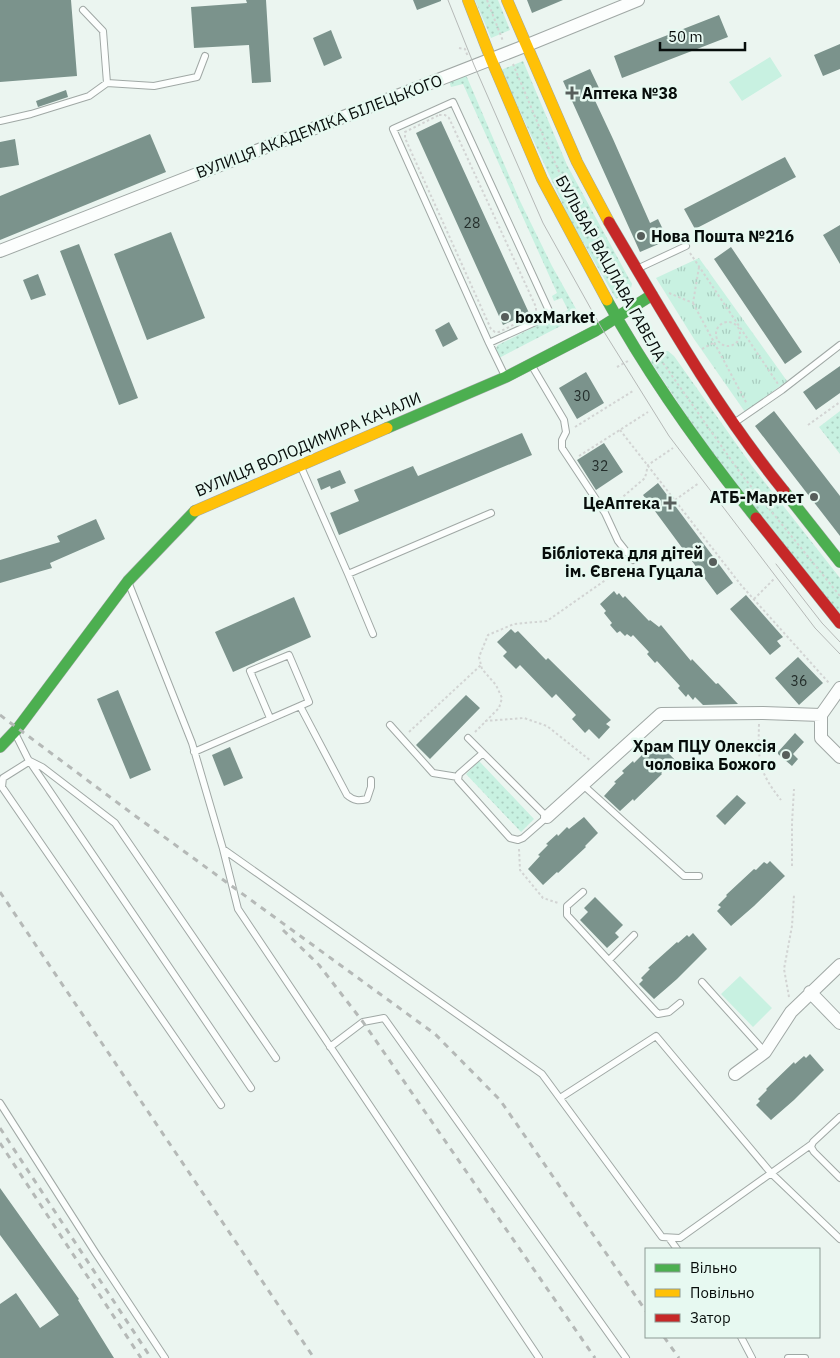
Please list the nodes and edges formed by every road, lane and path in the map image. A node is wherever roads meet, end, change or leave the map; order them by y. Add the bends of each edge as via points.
1 (468, 0) edge
2 (507, 0) edge
3 (638, 0) edge
4 (83, 10) dead end
5 (525, 46) junction
6 (459, 48) dead end
7 (465, 49) dead end
8 (205, 56) dead end
9 (490, 59) junction
10 (107, 83) junction
11 (0, 121) edge
12 (686, 246) joint
13 (0, 251) edge
14 (699, 267) junction
15 (637, 269) junction
16 (667, 293) dead end
17 (652, 294) junction
18 (693, 303) junction
19 (617, 318) junction
20 (738, 326) junction
21 (499, 332) joint
22 (718, 340) junction
23 (489, 342) junction
24 (715, 342) junction
25 (840, 345) edge
26 (697, 352) dead end
27 (629, 361) dead end
28 (531, 365) junction
29 (617, 367) dead end
30 (506, 377) junction
31 (633, 390) dead end
32 (782, 390) junction
33 (840, 402) edge
34 (750, 410) junction
35 (648, 412) dead end
36 (734, 423) junction
37 (808, 425) dead end
38 (620, 430) junction
39 (566, 432) junction
40 (673, 448) dead end
41 (571, 462) junction
42 (300, 465) junction
43 (648, 465) junction
44 (699, 483) dead end
45 (675, 500) junction
46 (492, 513) dead end
47 (605, 513) junction
48 (633, 560) joint
49 (840, 562) edge
50 (348, 574) junction
51 (774, 579) dead end
52 (128, 581) junction
53 (754, 600) junction
54 (840, 623) edge
55 (373, 634) dead end
56 (481, 665) junction
57 (839, 690) edge
58 (300, 706) junction
59 (760, 713) junction
60 (821, 715) junction
61 (270, 718) junction
62 (485, 721) junction
63 (390, 725) dead end
64 (14, 732) junction
65 (402, 738) junction
66 (468, 738) joint
67 (0, 747) edge
68 (194, 752) junction
69 (483, 753) junction
70 (840, 757) edge
71 (30, 761) junction
72 (601, 769) junction
73 (458, 777) junction
74 (371, 780) dead end
75 (583, 785) junction
76 (794, 789) dead end
77 (781, 800) dead end
78 (548, 817) junction
79 (518, 840) junction
80 (223, 849) junction
81 (792, 866) dead end
82 (699, 876) dead end
83 (583, 892) dead end
84 (794, 894) dead end
85 (567, 906) junction
86 (634, 935) dead end
87 (609, 960) junction
88 (840, 965) edge
89 (702, 982) dead end
90 (810, 992) junction
91 (680, 1003) dead end
92 (791, 1012) junction
93 (840, 1023) edge
94 (330, 1047) junction
95 (765, 1052) junction
96 (276, 1058) dead end
97 (735, 1074) dead end
98 (251, 1088) dead end
99 (560, 1098) junction
100 (0, 1102) edge
101 (221, 1105) dead end
102 (840, 1117) edge
103 (812, 1144) junction
104 (771, 1174) junction
105 (840, 1178) edge
106 (669, 1238) junction
107 (840, 1239) edge
108 (677, 1248) edge
109 (742, 1338) edge
110 (165, 1358) edge
111 (539, 1358) edge
112 (626, 1358) edge
113 (752, 1358) edge
114 (788, 1358) edge
115 (805, 1358) edge

1 - 9 main road, БУЛЬВАР ВАЦЛАВА ГАВЕЛА
2 - 5 main road, БУЛЬВАР ВАЦЛАВА ГАВЕЛА
3 - 5 street, ВУЛИЦЯ АКАДЕМІКА БІЛЕЦЬКОГО
4 - 10 lane via 103,31
5 - 9 street, ВУЛИЦЯ АКАДЕМІКА БІЛЕЦЬКОГО
5 - 15 main road, БУЛЬВАР ВАЦЛАВА ГАВЕЛА via 577,162
6 - 7 path
8 - 10 lane via 197,77 154,86
9 - 13 street, ВУЛИЦЯ АКАДЕМІКА БІЛЕЦЬКОГО
9 - 19 main road, БУЛЬВАР ВАЦЛАВА ГАВЕЛА via 542,179
10 - 11 lane via 89,96
12 - 14 path
12 - 15 lane
14 - 18 path
14 - 20 path
15 - 17 main road, БУЛЬВАР ВАЦЛАВА ГАВЕЛА
16 - 18 path
17 - 19 main road, ВУЛИЦЯ ВОЛОДИМИРА КАЧАЛИ
17 - 36 main road, БУЛЬВАР ВАЦЛАВА ГАВЕЛА
18 - 24 path
19 - 28 main road, ВУЛИЦЯ ВОЛОДИМИРА КАЧАЛИ
19 - 54 main road, БУЛЬВАР ВАЦЛАВА ГАВЕЛА via 659,386 728,484
20 - 22 path via 724,323 717,331
20 - 22 path via 740,336 736,344 726,346
20 - 32 path
21 - 21 path via 491,329 405,138 405,132 410,128 438,115 449,118 536,307 533,315
22 - 24 path
23 - 23 lane via 393,129 453,102 551,315
23 - 30 lane
24 - 26 path
24 - 34 path
25 - 32 lane
27 - 29 path
28 - 30 main road, ВУЛИЦЯ ВОЛОДИМИРА КАЧАЛИ
28 - 39 lane via 564,420
30 - 42 main road, ВУЛИЦЯ ВОЛОДИМИРА КАЧАЛИ
31 - 39 path
32 - 34 lane
33 - 37 path
34 - 36 lane
35 - 38 path
36 - 49 main road, БУЛЬВАР ВАЦЛАВА ГАВЕЛА via 758,459
38 - 41 path
38 - 43 path
39 - 41 lane via 561,445
40 - 43 path
41 - 47 lane
42 - 50 lane
42 - 52 main road, ВУЛИЦЯ ВОЛОДИМИРА КАЧАЛИ via 195,510
43 - 45 path
43 - 47 path via 645,478
44 - 45 path
45 - 53 path
46 - 50 lane
47 - 48 lane via 618,542
48 - 56 path via 547,622 514,624 488,635 479,657
50 - 55 lane
51 - 53 path
52 - 64 main road, ВУЛИЦЯ ВОЛОДИМИРА КАЧАЛИ
52 - 68 lane
53 - 57 path
56 - 62 path via 502,698 499,708
56 - 65 path
57 - 60 street
58 - 61 lane
58 - 61 lane via 309,702 289,655 250,671
58 - 74 lane via 348,795 358,801 367,799
59 - 60 street
59 - 72 street via 661,714
59 - 77 path via 758,757 767,783
60 - 70 street via 821,738
61 - 68 lane
62 - 66 path
62 - 72 path via 524,718 548,726
63 - 65 lane
64 - 67 main road, ВУЛИЦЯ ВОЛОДИМИРА КАЧАЛИ
64 - 71 lane
65 - 73 lane via 433,773
66 - 69 lane
68 - 80 lane
69 - 73 lane
69 - 78 lane
71 - 96 lane via 42,766 115,823
71 - 98 lane
71 - 101 lane via 3,778 2,787
72 - 75 street
73 - 79 lane via 510,838
75 - 78 street
75 - 82 lane via 684,876
76 - 81 path
78 - 79 lane
79 - 85 path via 520,870 543,898
80 - 94 lane via 238,909
80 - 99 lane via 542,1074
83 - 85 lane
84 - 92 path via 784,969
85 - 87 lane via 567,915
86 - 87 lane
87 - 91 lane via 658,1014 669,1012
88 - 90 street
89 - 95 lane
90 - 92 street
90 - 93 street
92 - 95 street
94 - 111 lane
94 - 112 lane via 363,1022 384,1018
95 - 97 street
99 - 104 lane via 656,1036
99 - 106 lane via 662,1237
100 - 110 lane
102 - 103 lane
103 - 104 lane
103 - 105 lane via 814,1152
104 - 106 lane via 680,1238
104 - 107 lane
106 - 108 lane
109 - 113 lane
114 - 115 lane

